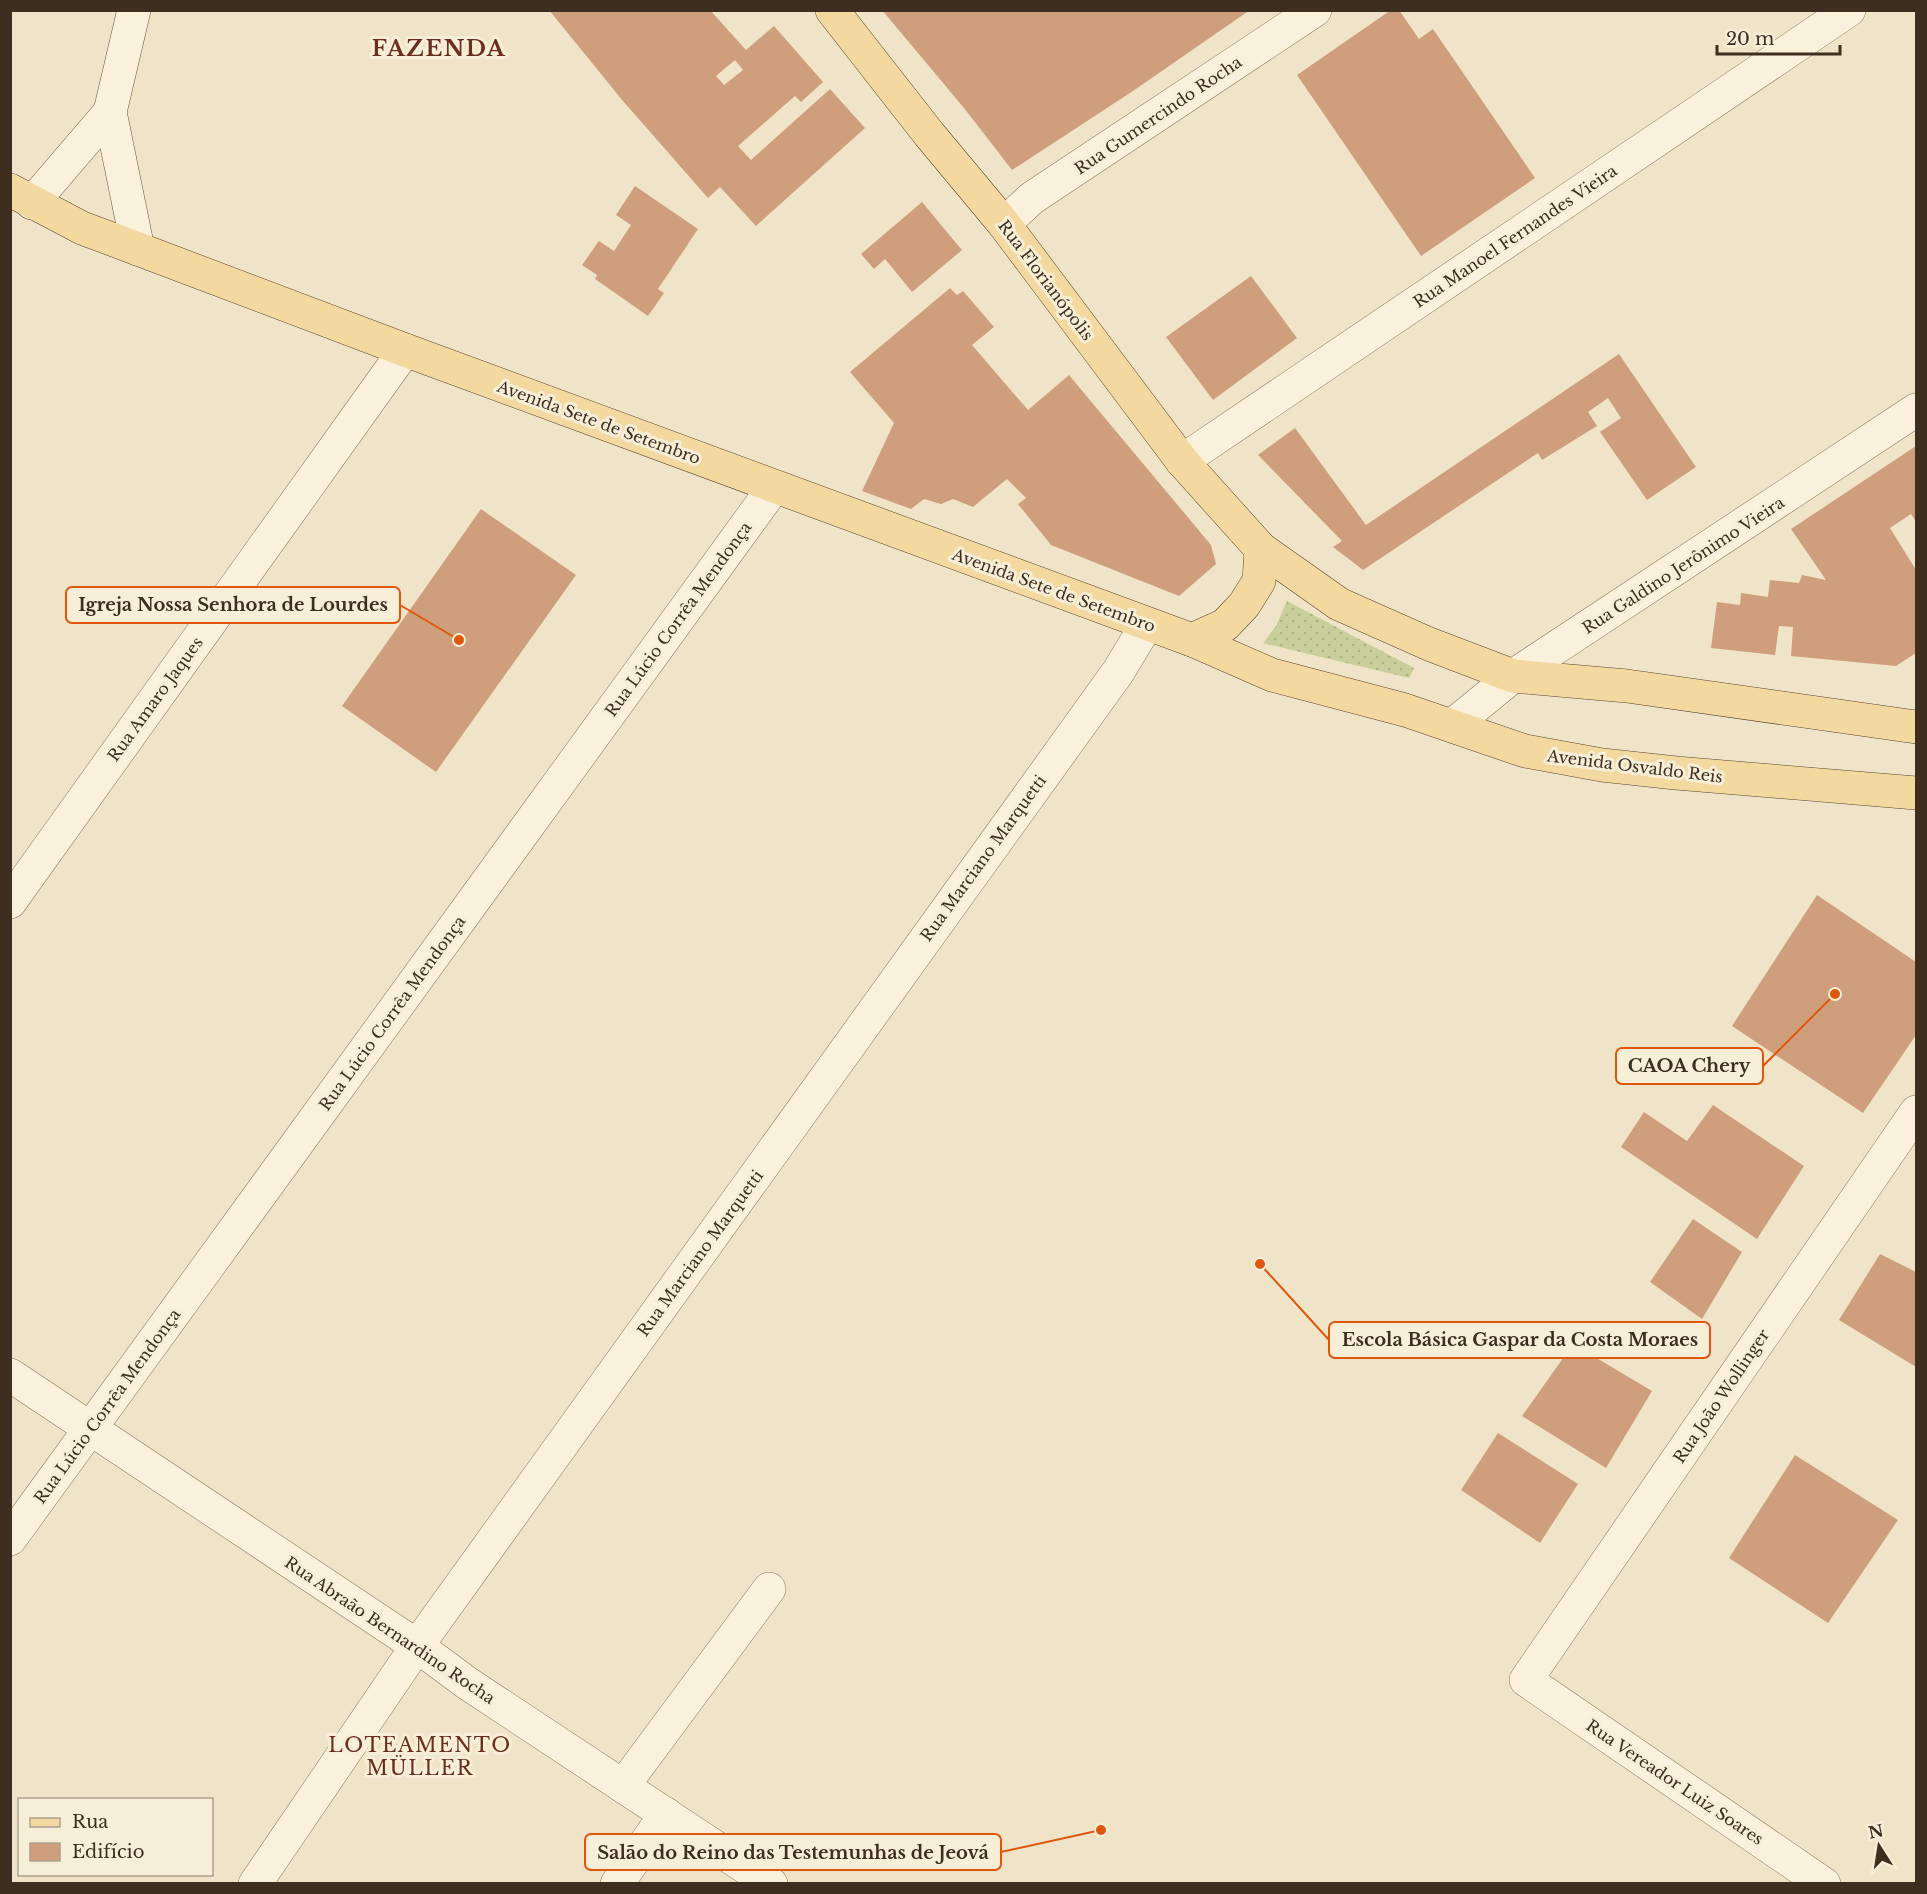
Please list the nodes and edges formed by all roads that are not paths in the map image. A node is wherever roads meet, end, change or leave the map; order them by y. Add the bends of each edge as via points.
1 (134, 10) edge
2 (832, 10) edge
3 (1315, 10) edge
4 (1849, 10) edge
5 (110, 112) junction
6 (21, 197) edge
7 (1004, 224) junction
8 (138, 249) junction
9 (405, 350) junction
10 (1917, 411) edge
11 (1182, 461) junction
12 (774, 487) junction
13 (1261, 549) junction
14 (1147, 624) junction
15 (1192, 640) junction
16 (1513, 676) junction
17 (1453, 725) junction
18 (1917, 727) edge
19 (1917, 793) edge
20 (10, 902) edge
21 (1917, 1112) edge
22 (10, 1375) edge
23 (92, 1427) junction
24 (10, 1539) edge
25 (769, 1589) dead end
26 (417, 1647) junction
27 (1526, 1680) joint
28 (623, 1786) junction
29 (666, 1814) junction
30 (255, 1884) edge
31 (617, 1884) edge
32 (771, 1884) edge
33 (1824, 1884) edge

1 - 5 street
2 - 7 main road, Rua Florianópolis
3 - 7 street, Rua Gumercindo Rocha via 1032,198
4 - 11 street, Rua Manoel Fernandes Vieira
5 - 6 street
5 - 8 street
6 - 8 main road, Avenida Sete de Setembro via 82,228
7 - 11 main road, Rua Florianópolis
8 - 9 main road, Avenida Sete de Setembro
9 - 12 main road, Avenida Sete de Setembro
9 - 20 street, Rua Amaro Jaques
10 - 16 street, Rua Galdino Jerônimo Vieira
11 - 13 main road, Rua Florianópolis
12 - 14 main road, Avenida Sete de Setembro
12 - 23 street, Rua Lúcio Corrêa Mendonça
13 - 15 main road via 1259,581 1244,605 1225,625
13 - 16 main road via 1339,604
14 - 15 main road, Avenida Sete de Setembro
14 - 26 street, Rua Marciano Marquetti via 1118,672
15 - 17 main road, Avenida Osvaldo Reis via 1272,675
16 - 17 street, Rua Galdino Jerônimo Vieira
16 - 18 main road via 1627,686
17 - 19 main road, Avenida Osvaldo Reis via 1526,751 1602,765
21 - 27 street, Rua João Wollinger
22 - 23 street, Rua Abraão Bernardino Rocha
23 - 24 street, Rua Lúcio Corrêa Mendonça
23 - 26 street, Rua Abraão Bernardino Rocha
25 - 28 street
26 - 28 street, Rua Abraão Bernardino Rocha
26 - 30 street, Rua Marciano Marquetti
27 - 33 street, Rua Vereador Luiz Soares
28 - 29 street, Rua Abraão Bernardino Rocha
29 - 31 street
29 - 32 street, Rua Abraão Bernardino Rocha

